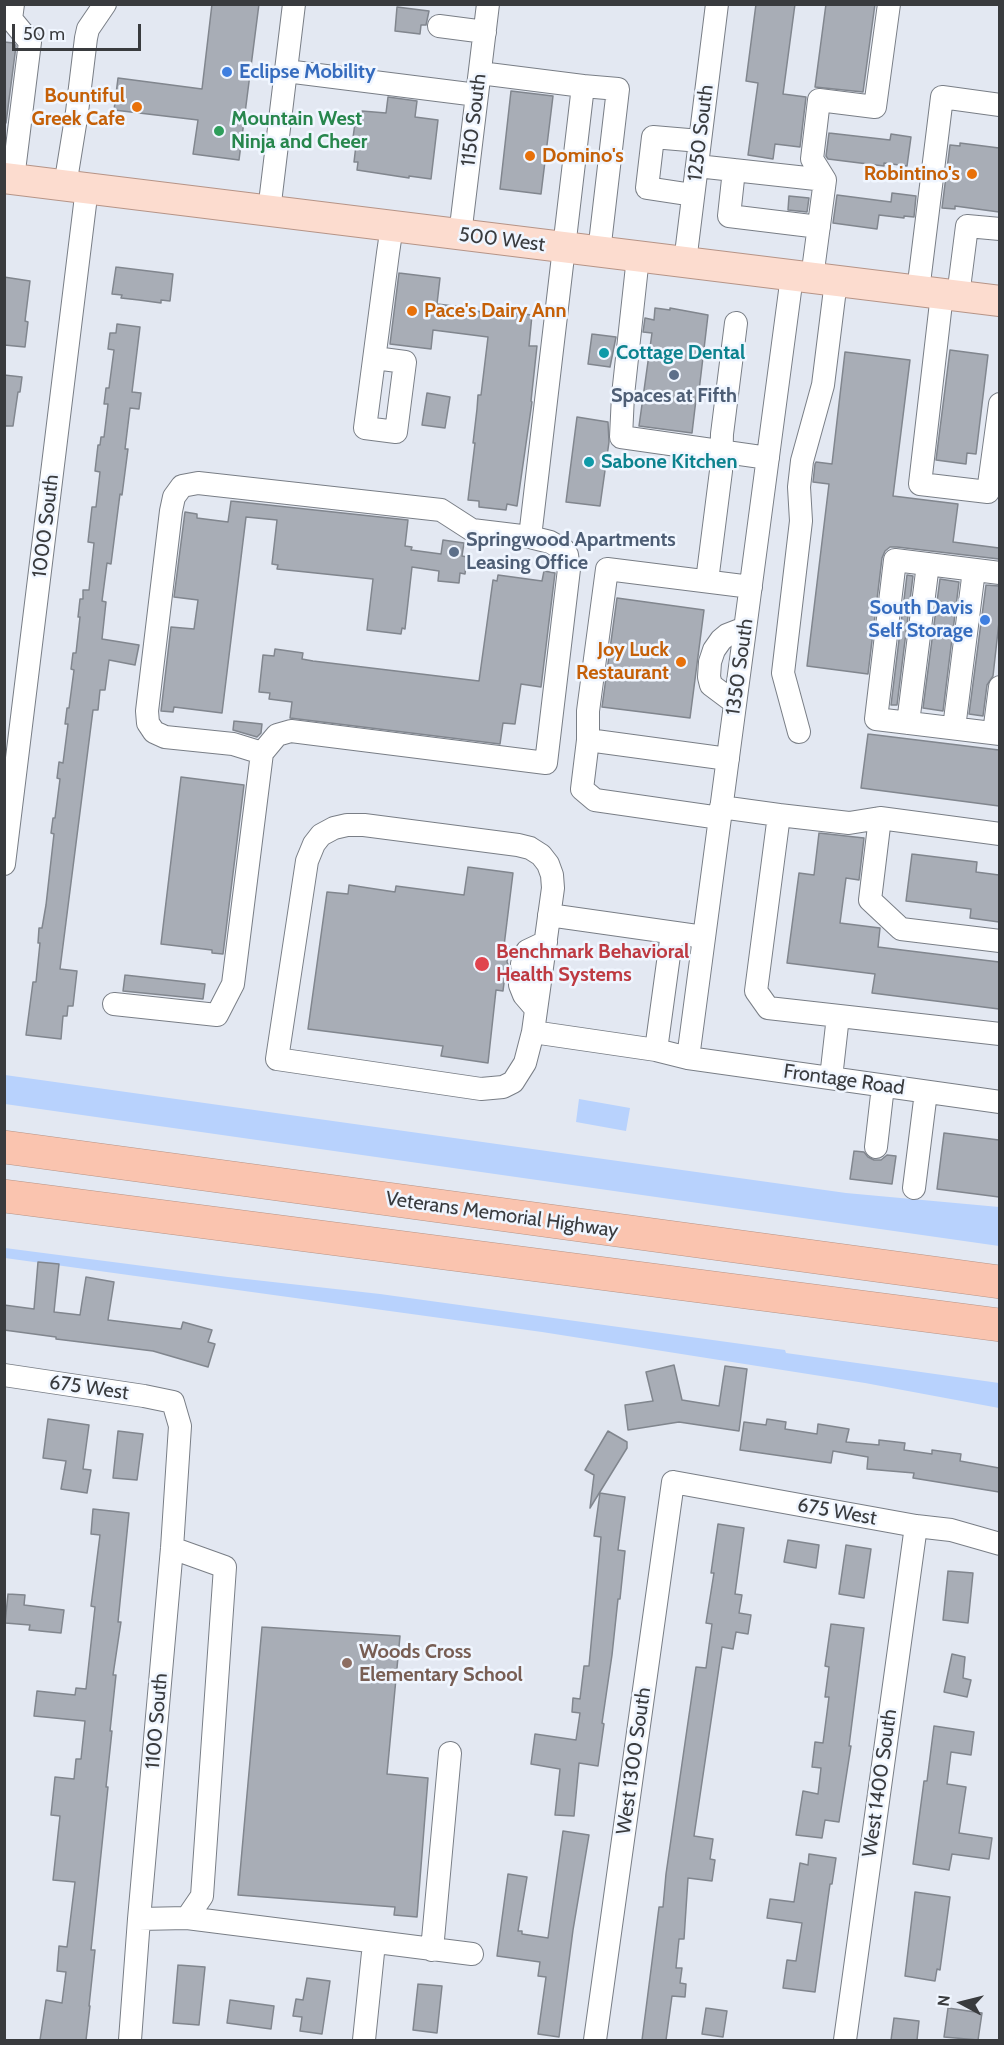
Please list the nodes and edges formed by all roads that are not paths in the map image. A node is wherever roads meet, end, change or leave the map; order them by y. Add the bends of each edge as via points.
1 (13, 4) edge
2 (105, 4) edge
3 (294, 4) edge
4 (488, 4) edge
5 (717, 4) edge
6 (889, 4) edge
7 (439, 26) dead end
8 (485, 32) junction
9 (286, 71) junction
10 (478, 84) junction
11 (583, 86) junction
12 (999, 105) edge
13 (12, 128) edge
14 (700, 141) junction
15 (697, 166) junction
16 (734, 170) junction
17 (9, 179) edge
18 (825, 180) junction
19 (76, 187) junction
20 (693, 195) junction
21 (269, 211) junction
22 (392, 226) junction
23 (819, 227) junction
24 (999, 230) edge
25 (460, 235) junction
26 (564, 247) junction
27 (599, 252) junction
28 (638, 257) junction
29 (685, 262) junction
30 (813, 278) junction
31 (939, 294) junction
32 (999, 302) edge
33 (736, 323) dead end
34 (375, 358) dead end
35 (999, 404) edge
36 (722, 451) junction
37 (768, 458) junction
38 (530, 537) junction
39 (928, 564) junction
40 (974, 570) junction
41 (999, 573) edge
42 (707, 581) junction
43 (751, 587) junction
44 (745, 628) junction
45 (999, 687) edge
46 (735, 703) junction
47 (908, 723) junction
48 (954, 728) junction
49 (799, 732) dead end
50 (997, 734) edge
51 (588, 740) junction
52 (262, 753) junction
53 (728, 759) junction
54 (546, 763) junction
55 (584, 767) junction
56 (721, 813) junction
57 (779, 815) junction
58 (880, 818) junction
59 (999, 834) edge
60 (4, 864) edge
61 (549, 915) junction
62 (672, 933) junction
63 (704, 938) junction
64 (999, 941) edge
65 (546, 942) junction
66 (114, 1004) dead end
67 (536, 1009) junction
68 (838, 1016) junction
69 (533, 1032) junction
70 (999, 1034) edge
71 (656, 1050) junction
72 (688, 1058) junction
73 (831, 1078) junction
74 (884, 1086) junction
75 (926, 1092) junction
76 (999, 1102) edge
77 (4, 1147) edge
78 (876, 1147) dead end
79 (914, 1188) dead end
80 (4, 1196) edge
81 (999, 1282) edge
82 (999, 1325) edge
83 (4, 1375) edge
84 (173, 1402) joint
85 (674, 1482) joint
86 (916, 1526) junction
87 (999, 1544) edge
88 (172, 1548) junction
89 (450, 1754) dead end
90 (187, 1918) junction
91 (139, 1920) junction
92 (374, 1943) junction
93 (432, 1950) junction
94 (472, 1954) dead end
95 (130, 2040) edge
96 (364, 2040) edge
97 (595, 2040) edge
98 (845, 2040) edge

1 - 13 street via 12,19 30,42
2 - 19 street, 1000 South via 86,38 77,112
3 - 9 street
4 - 8 street, 1150 South
5 - 14 street, 1250 South
6 - 18 street via 875,107 819,100 812,159
7 - 8 street
8 - 10 street, 1150 South
9 - 10 street
9 - 21 street
10 - 11 street
10 - 25 street, 1150 South
11 - 26 street
11 - 27 street via 618,89
12 - 31 street via 942,97
13 - 17 street
14 - 15 street, 1250 South
14 - 20 street via 653,137 647,188
15 - 16 street
15 - 20 street, 1250 South
16 - 18 street
16 - 23 street via 729,216
17 - 19 main road, 500 West
18 - 23 street
19 - 21 main road, 500 West
19 - 60 street, 1000 South
20 - 29 street, 1250 South
21 - 22 main road, 500 West
22 - 25 main road, 500 West
22 - 34 street
23 - 30 street
24 - 31 street via 967,226
25 - 26 main road, 500 West
26 - 27 main road, 500 West
26 - 38 street
27 - 28 main road, 500 West
28 - 29 main road, 500 West
28 - 36 street via 621,437
29 - 30 main road, 500 West
30 - 31 main road, 500 West
30 - 37 street, 1350 South
30 - 49 street via 823,385 802,461 801,521 783,673
31 - 32 main road, 500 West
31 - 35 street via 920,484 988,492
33 - 36 street
36 - 37 street
36 - 42 street
37 - 43 street, 1350 South
38 - 52 street via 472,530 441,510 198,483 177,490 171,511 148,723 154,732 165,737 233,744
38 - 54 street via 564,549 569,562
39 - 40 street
39 - 47 street
39 - 47 street via 895,560 876,719
40 - 41 street
40 - 48 street
42 - 43 street
42 - 51 street via 607,569 588,711
43 - 44 street, 1350 South
44 - 46 street, 1350 South
44 - 46 street via 721,640 710,662 711,685
45 - 50 street
46 - 53 street, 1350 South
47 - 48 street
48 - 50 street
51 - 53 street
51 - 55 street
52 - 54 street via 278,735 291,731
52 - 66 street via 233,984 218,1015
53 - 56 street, 1350 South
54 - 55 street
55 - 56 street via 582,789 595,800
56 - 57 street
56 - 63 street, 1350 South
57 - 58 street via 849,822
57 - 68 street via 756,991 768,1008
58 - 59 street
58 - 64 street via 870,900 901,929
61 - 62 street
61 - 65 street
61 - 69 street via 552,875 541,855 530,848 364,825 334,828 321,835 307,861 277,1059 492,1089 513,1082 520,1073
62 - 63 street
62 - 71 street
63 - 72 street, 1350 South
65 - 67 street
65 - 67 street via 527,951 521,970 520,985
67 - 69 street
68 - 70 street
68 - 73 street
69 - 71 street, Frontage Road
71 - 72 street, Frontage Road
72 - 73 street, Frontage Road
73 - 74 street, Frontage Road
74 - 75 street, Frontage Road
74 - 78 street
75 - 76 street, Frontage Road
75 - 79 street
77 - 81 highway, Veterans Memorial Highway
80 - 82 highway
83 - 84 street, 675 West
84 - 88 street, 1100 South via 180,1426
85 - 86 street, 675 West
85 - 97 street, West 1300 South
86 - 87 street, 675 West via 951,1530
86 - 98 street, West 1400 South
88 - 90 street via 225,1567 202,1896
88 - 91 street, 1100 South
89 - 93 street
90 - 91 street
90 - 92 street
91 - 95 street, 1100 South
92 - 93 street
92 - 96 street
93 - 94 street

